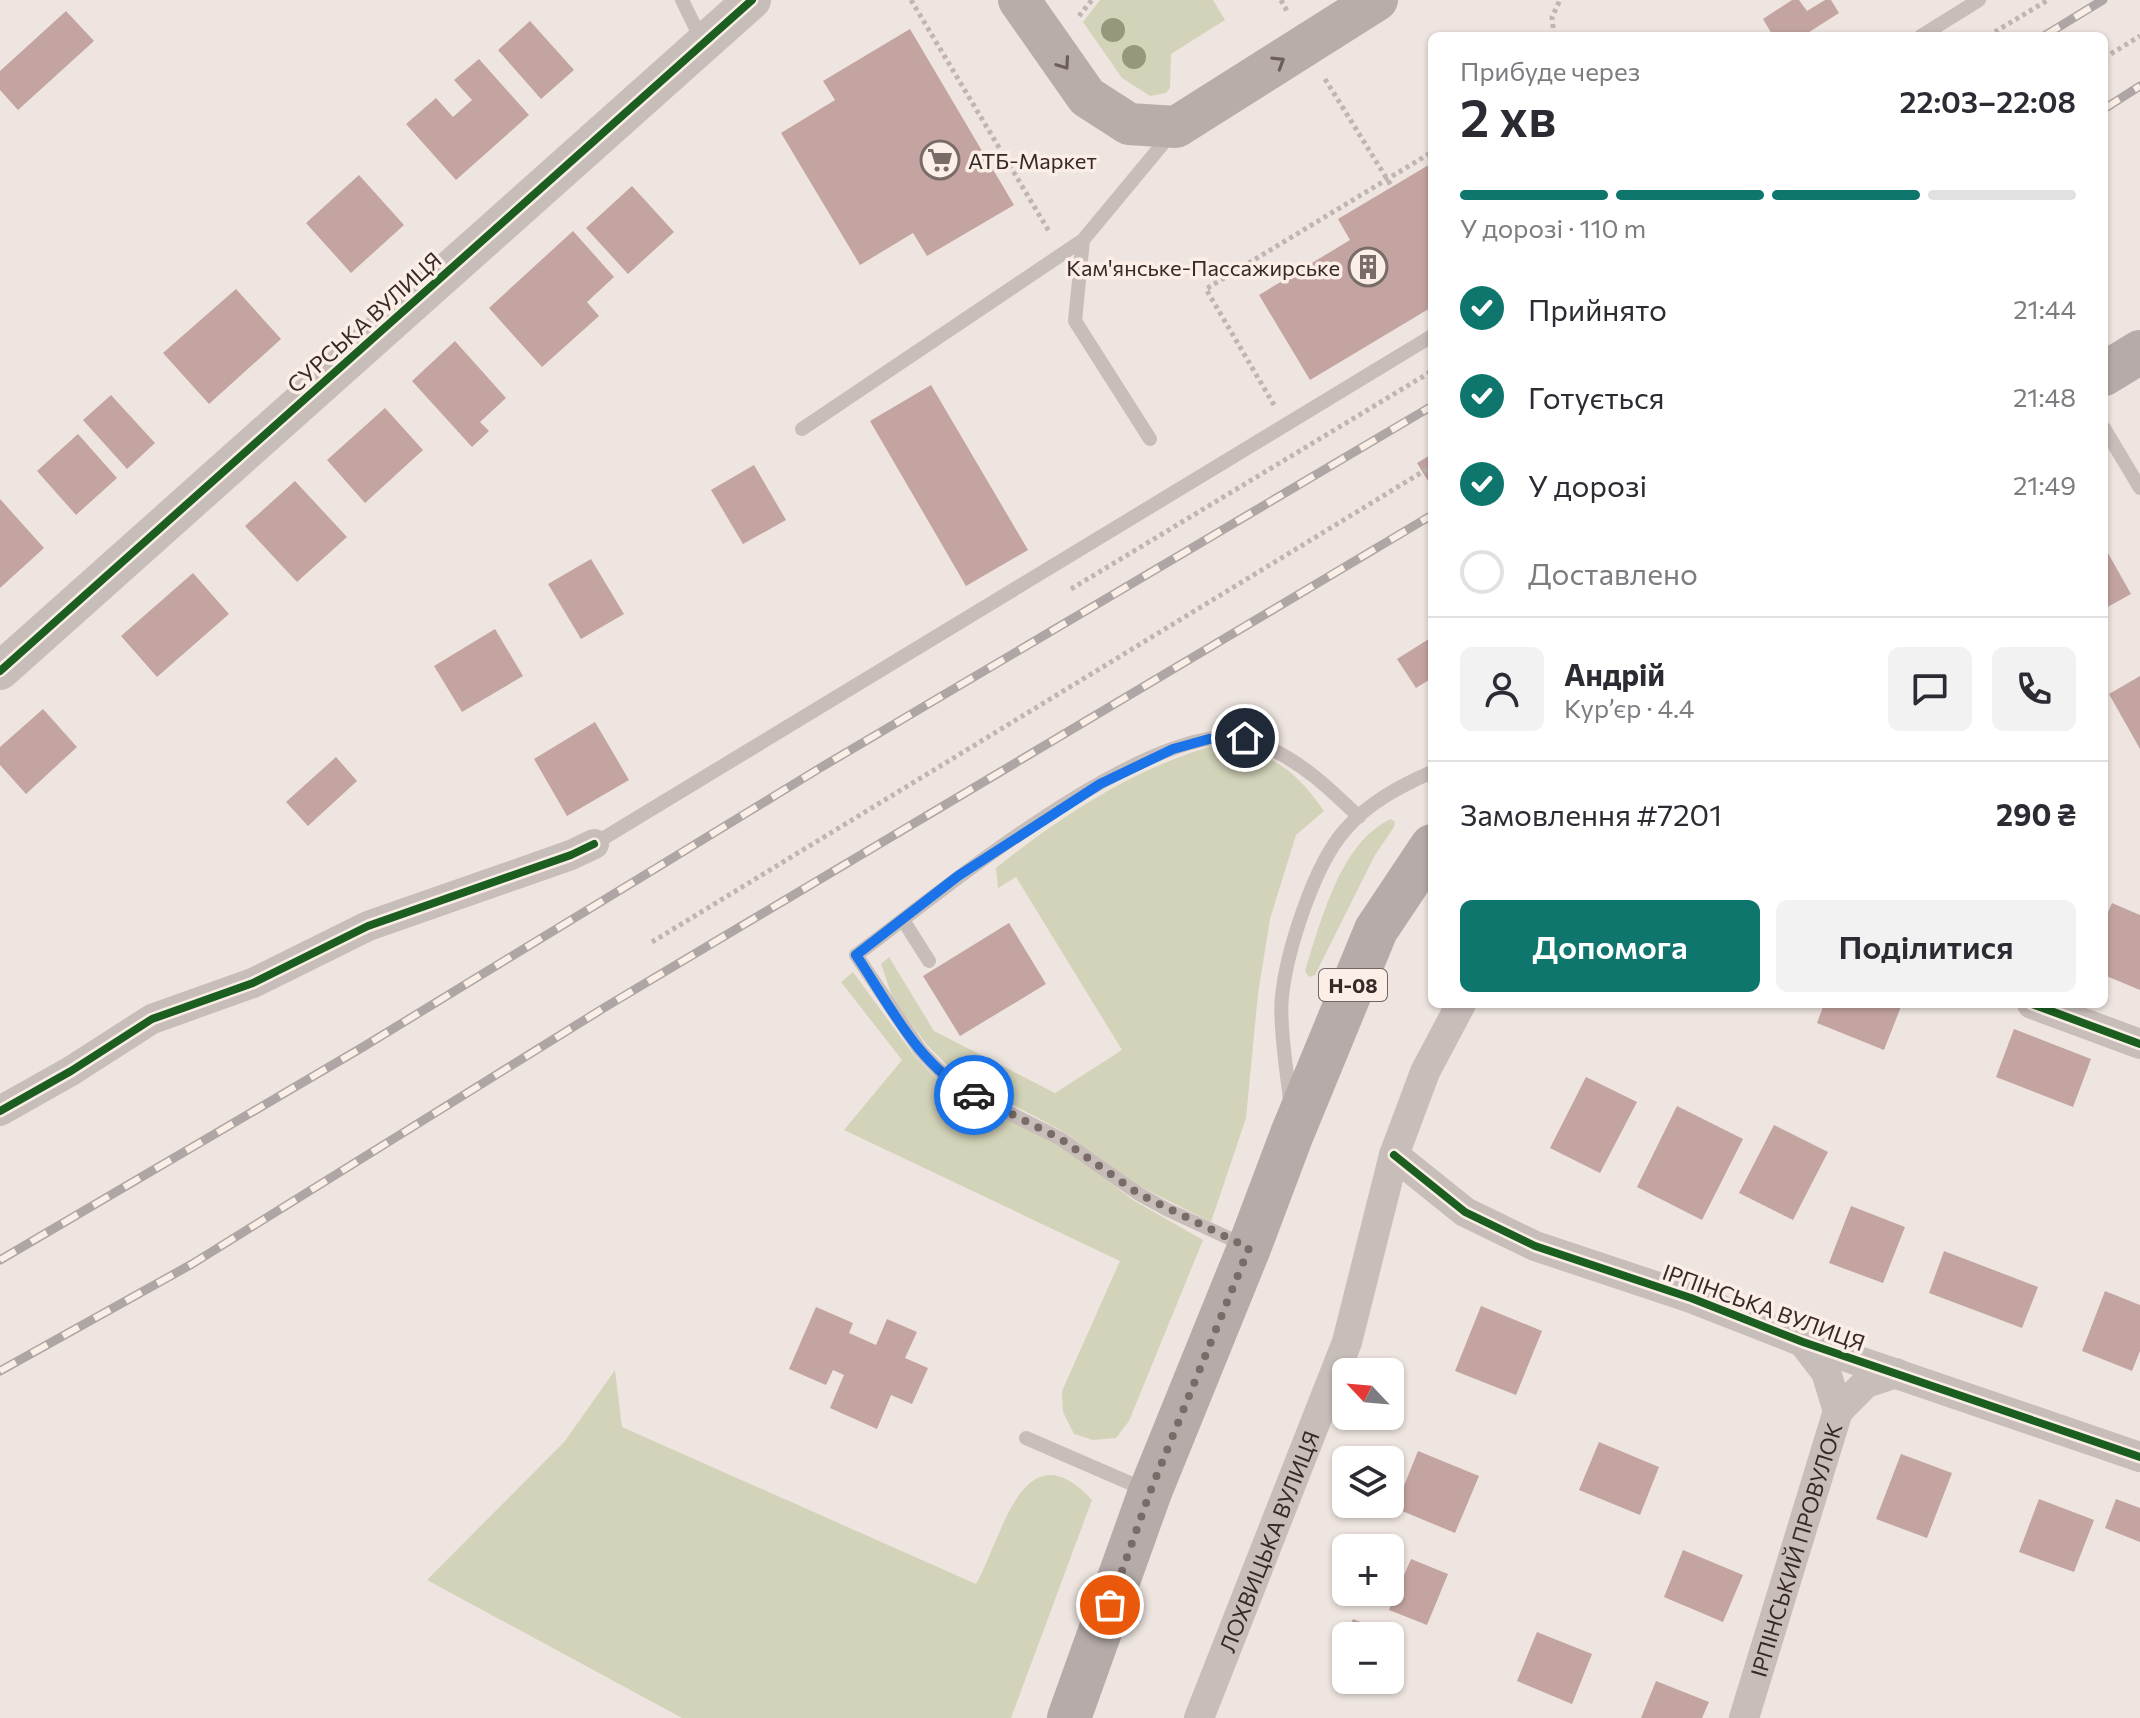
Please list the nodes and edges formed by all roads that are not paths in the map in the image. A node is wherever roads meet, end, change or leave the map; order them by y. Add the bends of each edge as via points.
1 (682, 0) edge
2 (752, 0) edge
3 (1019, 0) edge
4 (1377, 0) edge
5 (1979, 0) edge
6 (1927, 32) edge
7 (703, 43) junction
8 (1176, 127) junction
9 (1083, 240) junction
10 (1428, 338) edge
11 (2140, 352) edge
12 (2108, 372) edge
13 (802, 429) dead end
14 (2108, 435) edge
15 (1150, 439) dead end
16 (2140, 488) edge
17 (0, 671) edge
18 (1428, 774) edge
19 (1359, 817) junction
20 (594, 844) joint
21 (1428, 852) edge
22 (903, 920) junction
23 (929, 961) dead end
24 (1459, 1008) edge
25 (2043, 1008) edge
26 (2140, 1044) edge
27 (0, 1111) edge
28 (1292, 1134) junction
29 (1394, 1155) junction
30 (1249, 1248) junction
31 (1803, 1342) junction
32 (1896, 1373) junction
33 (1838, 1411) junction
34 (1026, 1438) dead end
35 (2140, 1457) edge
36 (1150, 1492) junction
37 (1069, 1718) edge
38 (1199, 1718) edge
39 (1744, 1718) edge

1 - 7 lane
2 - 7 street, СУРСЬКА ВУЛИЦЯ
3 -> 8 main road via 1087,97 1129,124
8 -> 4 main road
5 - 6 lane
7 - 17 street, СУРСЬКА ВУЛИЦЯ
8 - 9 lane
9 - 13 lane
9 - 15 lane via 1075,321
10 - 20 lane
11 - 12 main road
14 - 16 lane
18 - 19 lane
19 - 22 lane via 1317,776 1284,754 1245,738 1209,739 1173,749 1100,784 958,876
19 - 28 lane via 1344,831 1317,877 1297,931 1282,997
20 - 27 street via 368,926 253,983 152,1019
21 - 28 main road, Н-08 via 1376,930
22 - 23 lane
22 - 30 lane via 856,955 920,1050 952,1084 1061,1139 1166,1209
24 - 29 street, ЛОХВИЦЬКА ВУЛИЦЯ via 1425,1072
25 - 26 street
28 - 30 main road, Н-08
29 - 31 street, ІРПІНСЬКА ВУЛИЦЯ via 1465,1212 1535,1246
29 - 38 street, ЛОХВИЦЬКА ВУЛИЦЯ via 1347,1342
30 - 36 main road, Н-08
31 - 32 street, ІРПІНСЬКА ВУЛИЦЯ
31 - 33 street, ІРПІНСЬКИЙ ПРОВУЛОК via 1826,1372
32 - 33 street via 1866,1383
32 - 35 street, ІРПІНСЬКА ВУЛИЦЯ
33 - 39 street, ІРПІНСЬКИЙ ПРОВУЛОК
34 - 36 lane
36 - 37 main road, Н-08

